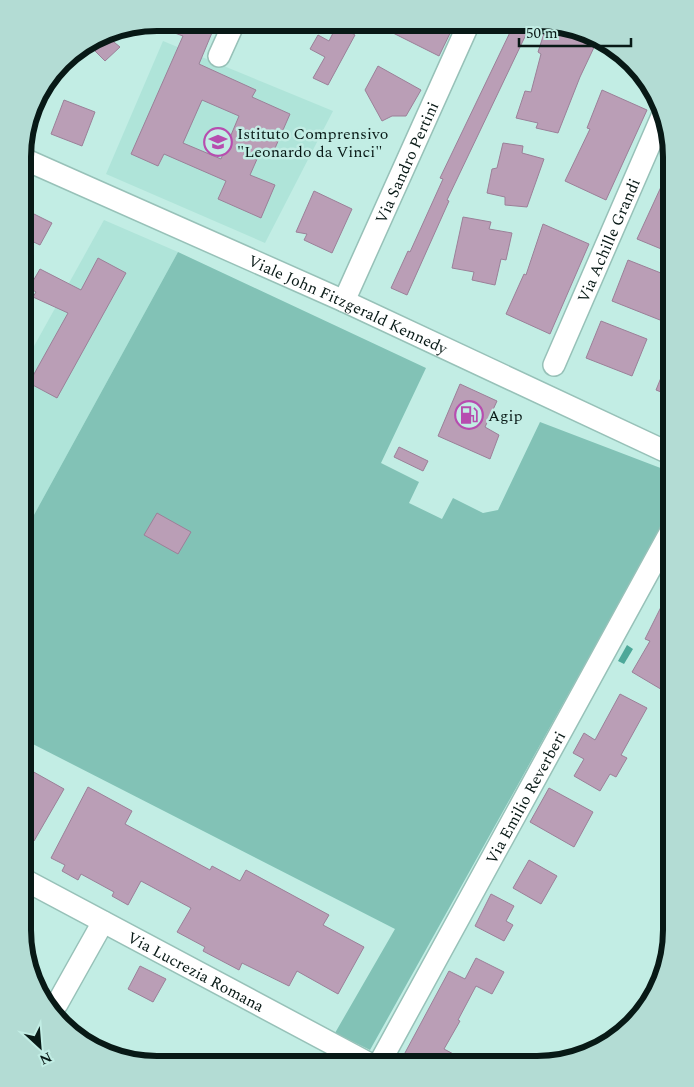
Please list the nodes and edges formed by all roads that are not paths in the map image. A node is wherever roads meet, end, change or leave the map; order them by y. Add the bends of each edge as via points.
1 (466, 31) edge
2 (230, 32) edge
3 (219, 56) dead end
4 (658, 125) edge
5 (31, 162) edge
6 (344, 301) junction
7 (554, 365) dead end
8 (663, 450) edge
9 (663, 547) edge
10 (31, 883) edge
11 (103, 922) junction
12 (57, 1004) dead end
13 (355, 1056) edge
14 (383, 1056) edge

1 - 6 street, Via Sandro Pertini
2 - 3 street
4 - 7 street, Via Achille Grandi
5 - 6 street, Viale John Fitzgerald Kennedy
6 - 8 street, Viale John Fitzgerald Kennedy
9 - 14 street, Via Emilio Reverberi
10 - 11 street, Via Lucrezia Romana
11 - 12 street
11 - 13 street, Via Lucrezia Romana

